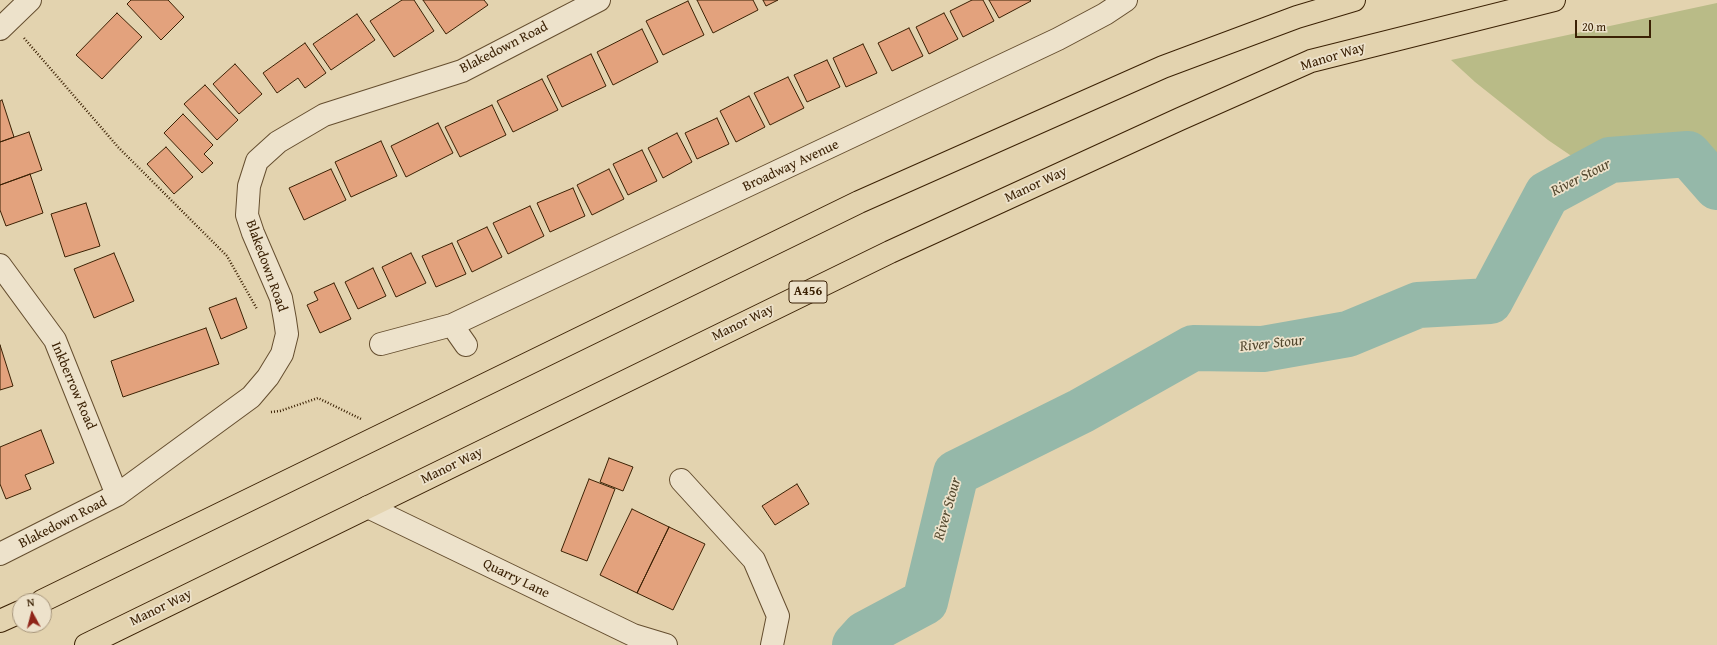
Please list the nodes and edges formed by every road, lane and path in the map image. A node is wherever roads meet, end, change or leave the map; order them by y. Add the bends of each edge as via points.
1 (30, 0) edge
2 (599, 0) edge
3 (1126, 0) edge
4 (1354, 0) edge
5 (1554, 0) edge
6 (4, 25) edge
7 (0, 266) edge
8 (260, 315) dead end
9 (452, 325) junction
10 (381, 344) dead end
11 (466, 345) dead end
12 (265, 412) dead end
13 (386, 434) junction
14 (681, 480) dead end
15 (117, 495) junction
16 (368, 507) junction
17 (0, 554) edge
18 (52, 596) edge
19 (12, 616) edge
20 (0, 621) edge
21 (86, 645) edge
22 (666, 645) edge
23 (772, 645) edge

1 - 6 street
2 - 15 street, Blakedown Road via 462,71 324,115 278,142 257,161 249,186 247,215 281,298 287,334 282,354 268,377 251,397
3 - 9 street, Broadway Avenue via 1058,39
4 - 13 highway via 1297,17 1163,67 859,202
5 - 16 highway, Manor Way / A456 via 1311,61 890,252
6 - 8 path via 118,147 227,256
7 - 15 street, Inkberrow Road via 55,340
9 - 10 street, Broadway Avenue
9 - 11 street
12 - 13 path via 280,411 318,398
13 - 18 highway
14 - 23 street via 754,560 778,616
15 - 17 street, Blakedown Road
16 - 21 highway, Manor Way / A456
16 - 22 street, Quarry Lane via 633,636
19 - 20 highway

